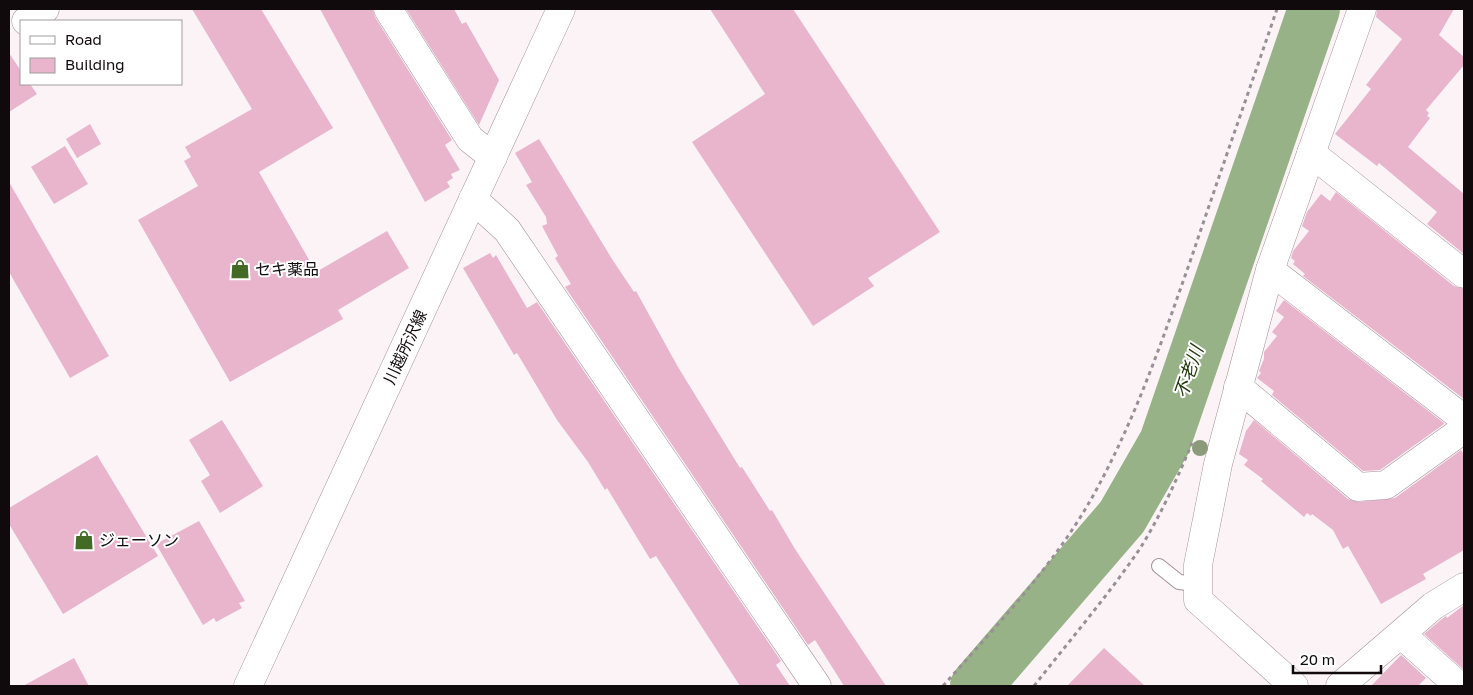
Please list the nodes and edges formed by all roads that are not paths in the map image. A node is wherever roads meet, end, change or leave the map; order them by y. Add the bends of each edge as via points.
1 (45, 9) edge
2 (388, 9) edge
3 (561, 9) edge
4 (1362, 9) edge
5 (28, 20) edge
6 (20, 25) edge
7 (9, 33) edge
8 (1311, 153) junction
9 (493, 157) junction
10 (473, 200) junction
11 (1270, 270) junction
12 (1464, 274) edge
13 (1238, 387) junction
14 (1464, 419) edge
15 (1464, 429) edge
16 (1158, 566) dead end
17 (1197, 584) junction
18 (1464, 586) edge
19 (1402, 635) junction
20 (248, 686) edge
21 (817, 686) edge
22 (1294, 686) edge
23 (1340, 686) edge
24 (1459, 686) edge

1 - 5 street
2 - 9 street via 470,139
3 - 9 street, 川越所沢線
4 - 8 street
6 - 7 street
8 - 11 street
8 - 12 street
9 - 10 street, 川越所沢線
10 - 20 street, 川越所沢線
10 - 21 street via 507,230
11 - 13 street
11 - 14 street
13 - 15 street via 1358,487 1386,485
13 - 17 street via 1218,464
16 - 17 lane via 1179,582
17 - 22 street via 1198,600
18 - 19 street via 1433,606
19 - 23 street
19 - 24 street

